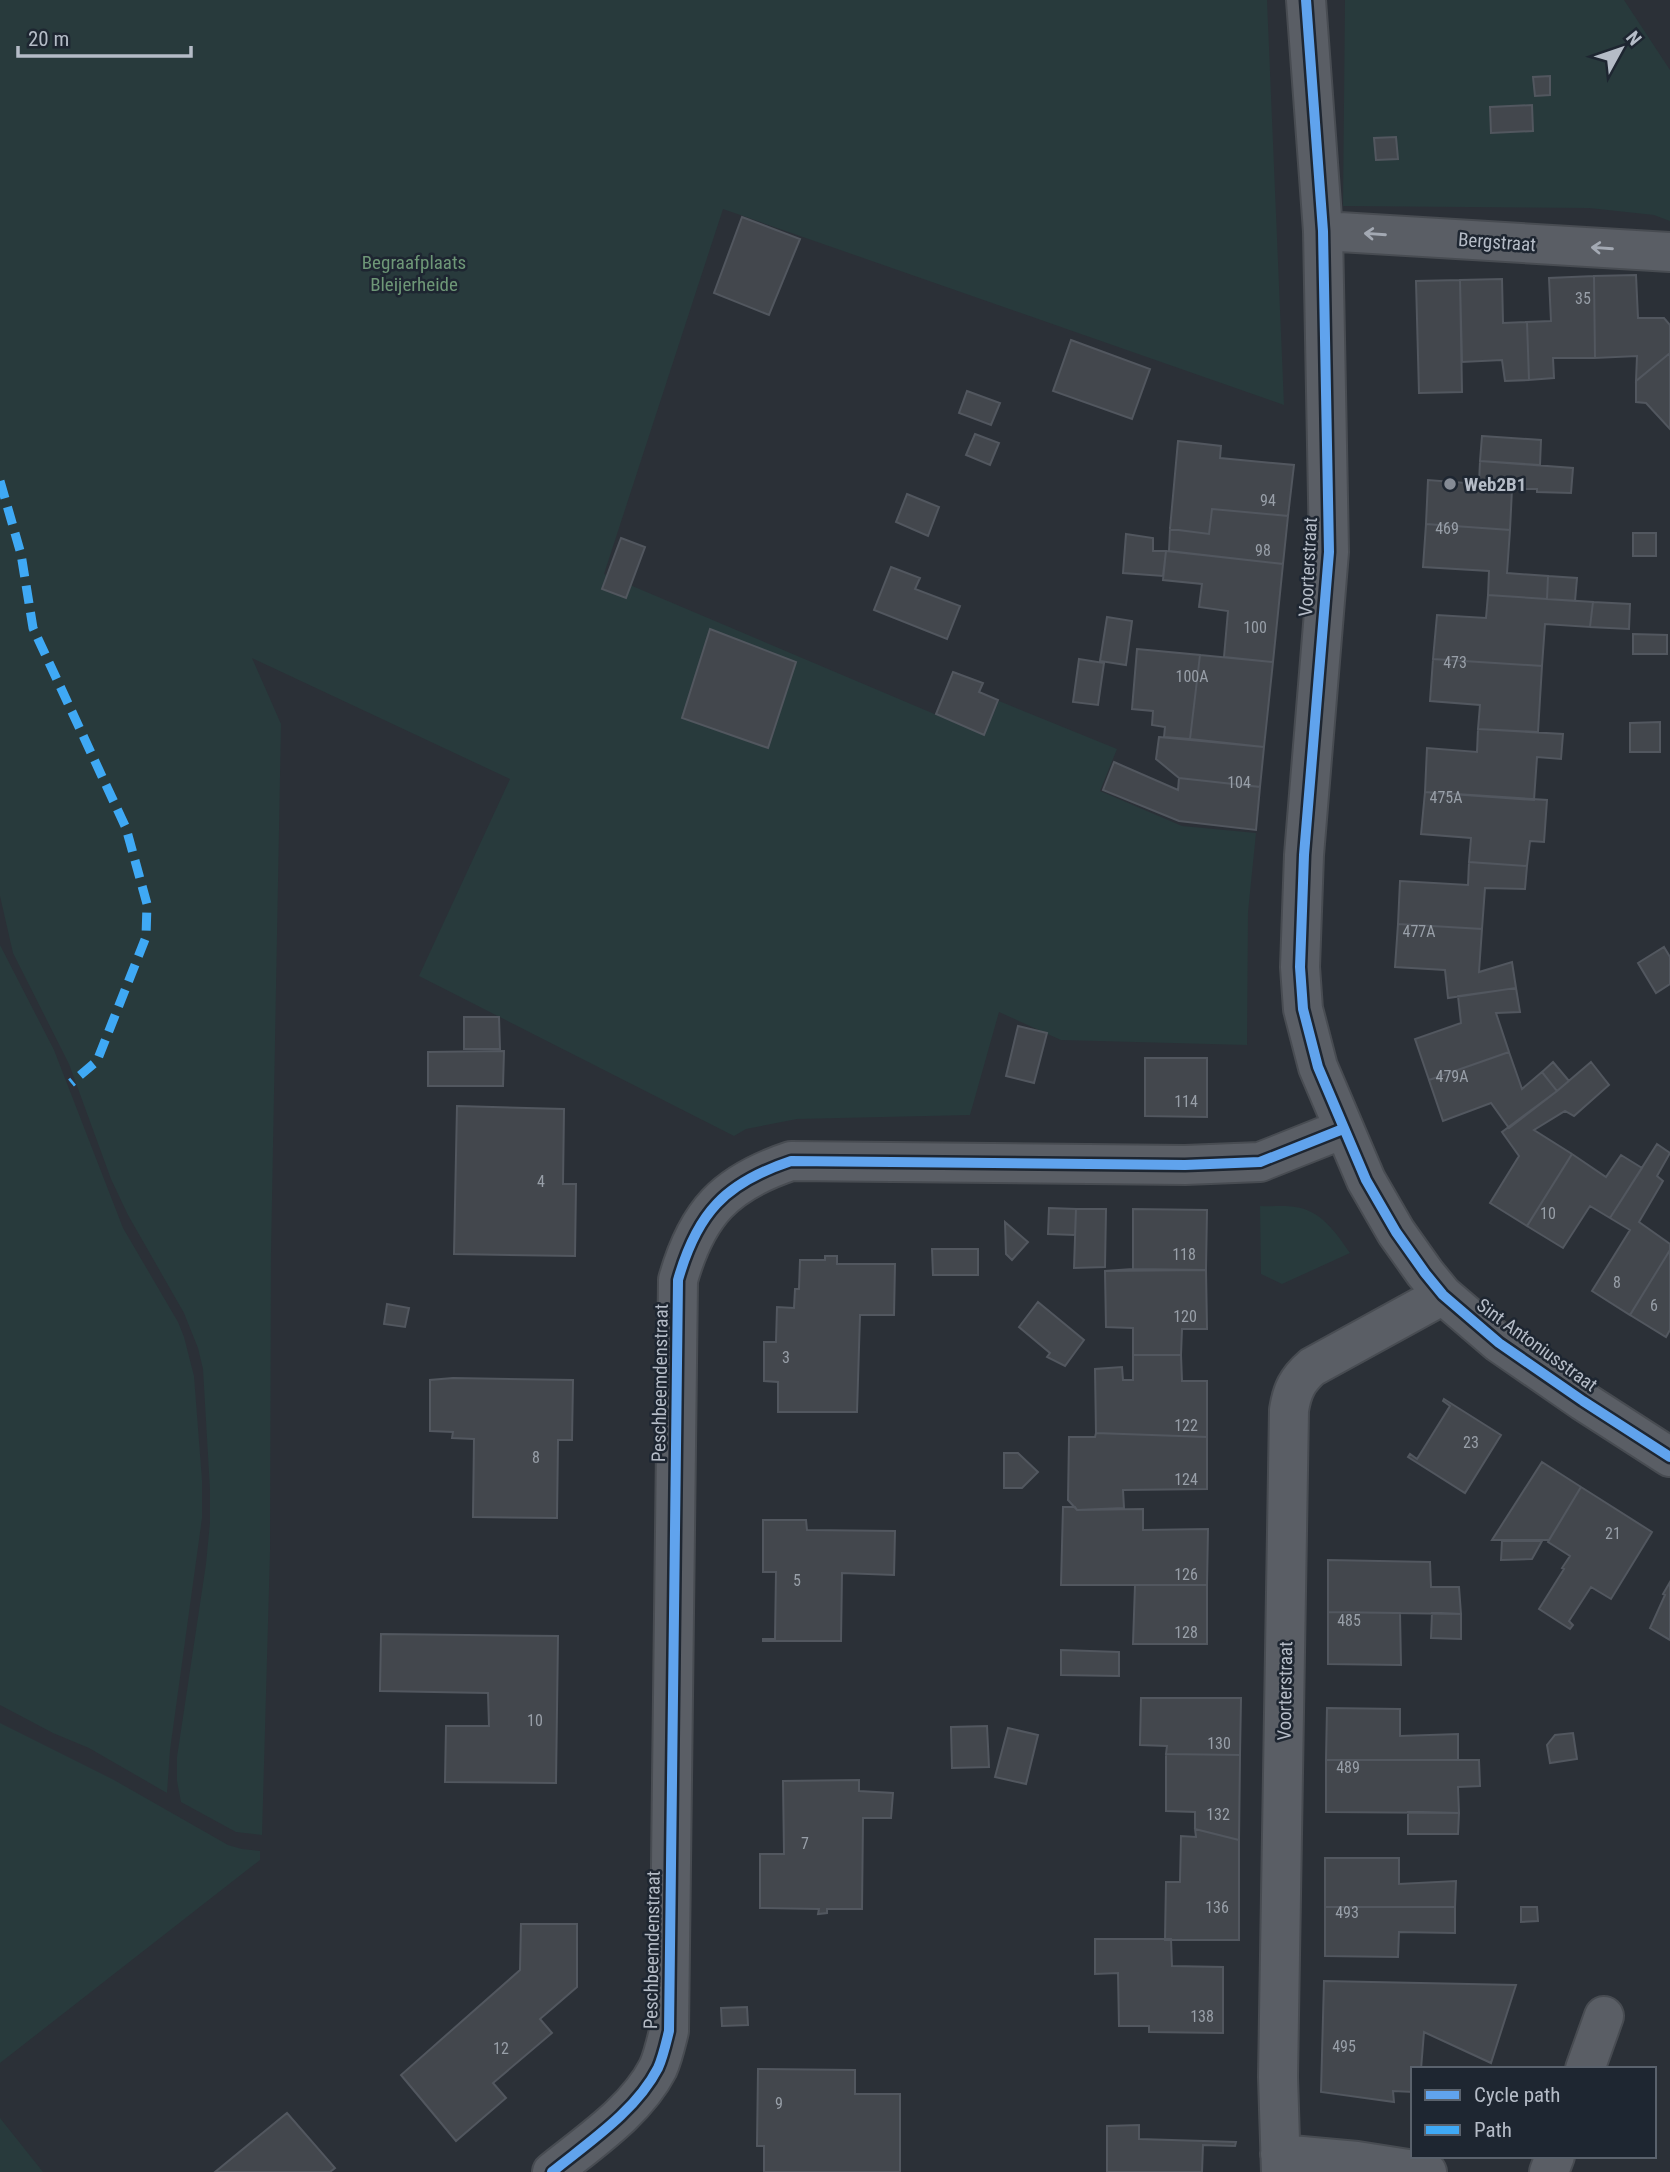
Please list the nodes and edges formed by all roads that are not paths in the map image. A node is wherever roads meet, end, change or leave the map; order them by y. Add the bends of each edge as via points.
1 (1306, 0) edge
2 (1323, 231) junction
3 (1670, 252) edge
4 (1343, 1129) junction
5 (1443, 1295) junction
6 (1670, 1457) edge
7 (1604, 2016) dead end
8 (1587, 2067) edge
9 (1280, 2163) edge
10 (552, 2172) edge
11 (1427, 2172) edge

1 - 2 street, Voorterstraat
3 -> 2 street, Bergstraat
2 - 4 street, Voorterstraat via 1329,552 1304,855 1300,967 1303,1009 1318,1068
4 - 5 street, Sint Antoniusstraat via 1396,1232
4 - 10 street, Peschbeemdenstraat via 1260,1162 791,1161 739,1184 698,1227 678,1280 669,2031 658,2067 638,2096
5 - 6 street, Sint Antoniusstraat via 1499,1343
5 - 9 street, Voorterstraat via 1312,1367 1292,1392
7 - 8 street
9 - 11 street via 1357,2161

